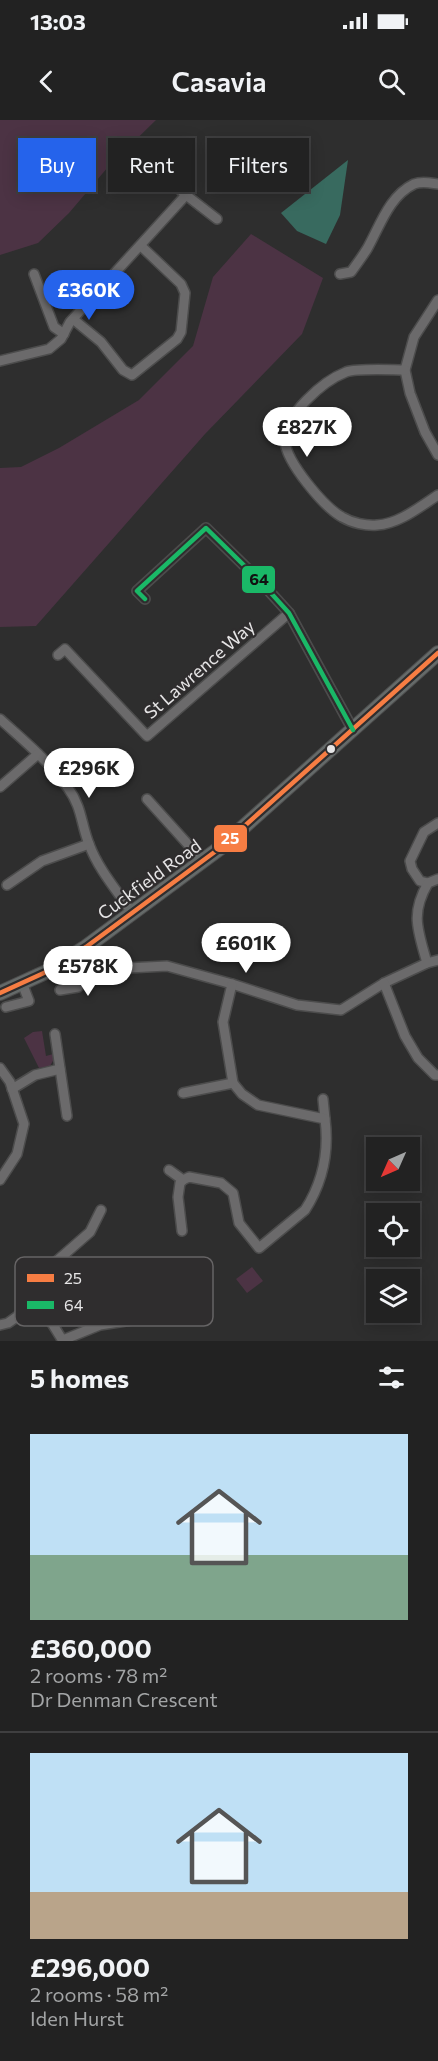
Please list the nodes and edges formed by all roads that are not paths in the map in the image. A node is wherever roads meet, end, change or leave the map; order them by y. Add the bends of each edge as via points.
1 (438, 184) edge
2 (183, 192) edge
3 (186, 195) junction
4 (217, 219) dead end
5 (141, 246) junction
6 (34, 274) dead end
7 (340, 274) dead end
8 (438, 300) edge
9 (73, 319) junction
10 (64, 334) junction
11 (0, 361) edge
12 (405, 370) junction
13 (438, 455) edge
14 (438, 495) edge
15 (145, 599) dead end
16 (289, 614) junction
17 (438, 653) edge
18 (58, 655) dead end
19 (0, 719) edge
20 (354, 730) junction
21 (38, 754) junction
22 (0, 787) edge
23 (147, 799) dead end
24 (438, 823) edge
25 (89, 844) junction
26 (203, 861) junction
27 (433, 881) edge
28 (7, 885) dead end
29 (133, 914) junction
30 (438, 960) edge
31 (427, 963) junction
32 (46, 972) junction
33 (77, 972) junction
34 (22, 983) junction
35 (384, 983) junction
36 (232, 984) junction
37 (60, 990) dead end
38 (0, 993) edge
39 (6, 1007) dead end
40 (55, 1034) dead end
41 (0, 1068) edge
42 (60, 1069) junction
43 (438, 1075) edge
44 (233, 1083) junction
45 (12, 1089) junction
46 (183, 1093) dead end
47 (323, 1099) dead end
48 (68, 1116) dead end
49 (324, 1119) junction
50 (169, 1170) dead end
51 (0, 1180) edge
52 (183, 1180) junction
53 (101, 1210) dead end
54 (184, 1227) dead end
55 (61, 1257) edge
56 (15, 1318) edge
57 (0, 1325) edge
58 (54, 1326) edge
59 (98, 1326) edge
60 (63, 1341) edge

1 - 7 street via 415,184 389,206 351,272
2 - 3 street
3 - 4 street
3 - 5 street
5 - 9 street
5 - 9 street via 182,284 185,293 177,339 132,375
6 - 10 street via 54,327
8 - 12 street via 414,337
9 - 10 street
10 - 11 street via 49,349
12 - 13 street via 410,393
12 - 14 street via 347,372 324,384 296,411 285,443 308,484 326,506 343,518 379,525 399,519
15 - 16 street via 137,591 206,528
16 - 18 street, St Lawrence Way via 147,736 65,649
16 - 20 street
17 - 20 street, Cuckfield Road
19 - 21 street
20 - 26 street, Cuckfield Road
21 - 22 street
21 - 25 street via 68,788 82,815
23 - 26 street
24 - 27 street via 424,832 410,861 420,881
25 - 28 street via 42,861
25 - 29 street
26 - 29 street, Cuckfield Road
27 - 31 street via 419,898 416,925
29 - 32 street, Cuckfield Road
30 - 31 street
31 - 35 street
32 - 33 street
32 - 34 street, Cuckfield Road
33 - 36 street via 167,966
33 - 37 street via 78,987
34 - 38 street, Cuckfield Road
34 - 39 street via 29,1001
35 - 36 street via 341,1010 297,1005
35 - 43 street via 405,1036 418,1058
36 - 44 street via 223,1022
40 - 42 street
41 - 45 street
42 - 45 street via 35,1075
42 - 48 street
44 - 46 street
44 - 49 street via 258,1105
45 - 51 street via 24,1124 17,1154
47 - 49 street
49 - 52 street via 326,1157 310,1202 299,1217 255,1251 239,1223 233,1193 227,1186 189,1177
50 - 52 street
52 - 54 street via 178,1191
53 - 55 street via 90,1232
56 - 57 street
58 - 60 street
59 - 60 street

